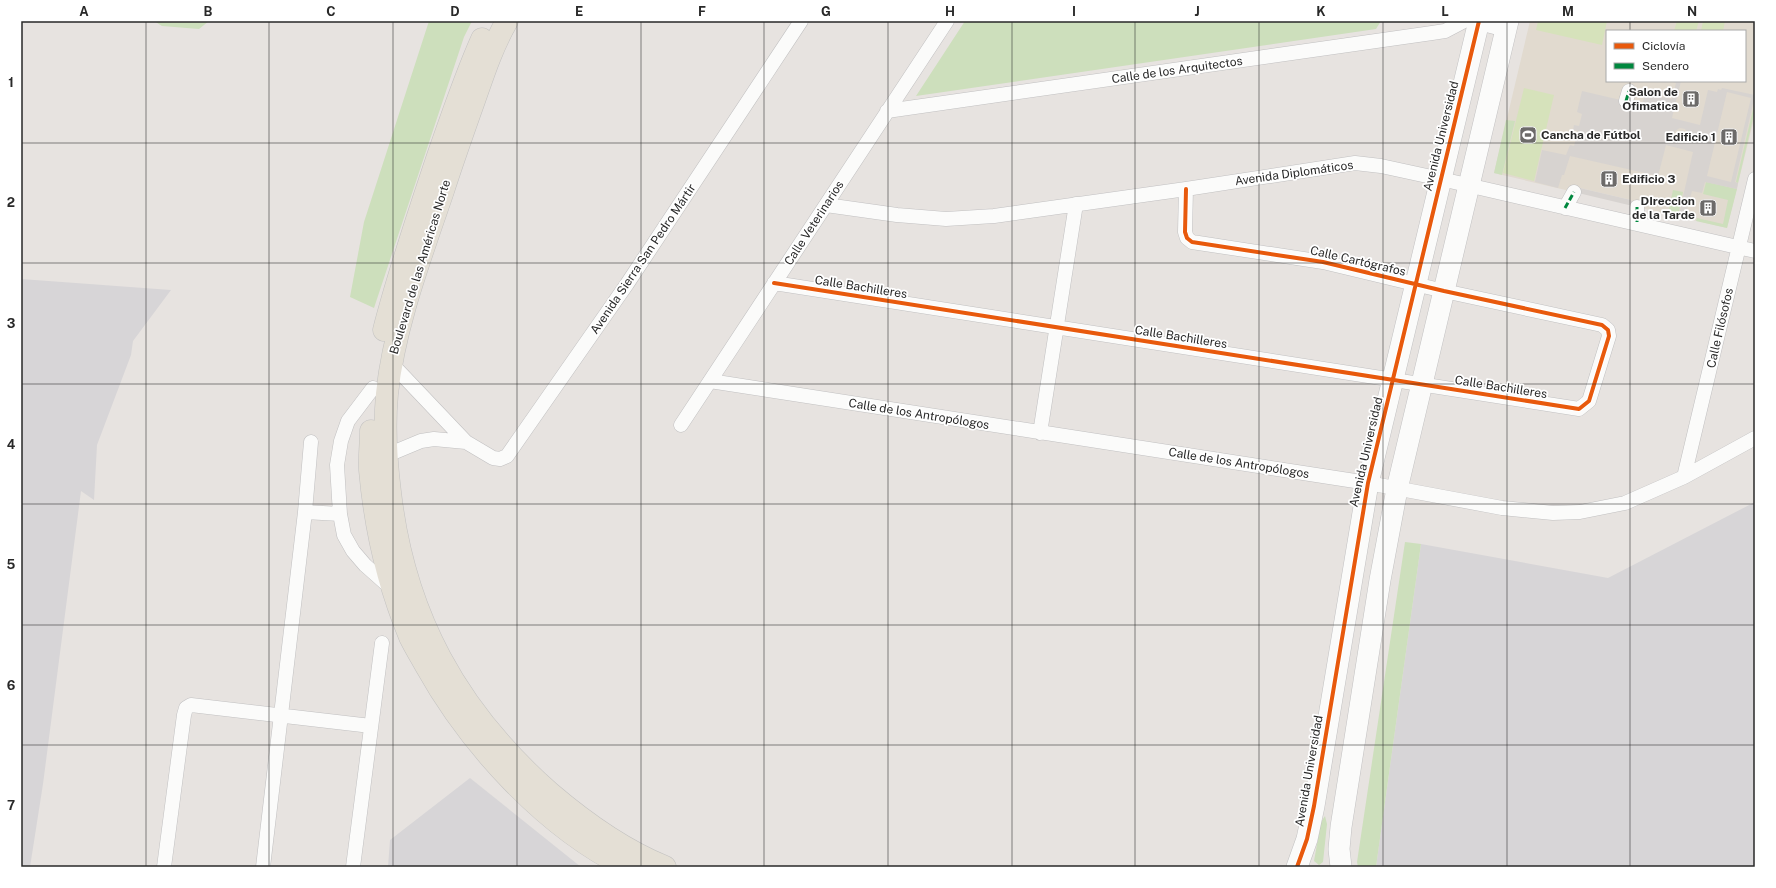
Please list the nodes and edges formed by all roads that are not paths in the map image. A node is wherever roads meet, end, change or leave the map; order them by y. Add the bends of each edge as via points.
1 (490, 21) edge
2 (507, 21) edge
3 (801, 21) edge
4 (947, 21) edge
5 (1473, 22) edge
6 (1507, 26) edge
7 (887, 111) junction
8 (1441, 179) junction
9 (1755, 179) edge
10 (1469, 185) junction
11 (1186, 190) junction
12 (1574, 192) dead end
13 (826, 204) junction
14 (1076, 204) junction
15 (1636, 207) dead end
16 (1565, 208) junction
17 (1637, 224) junction
18 (1739, 248) junction
19 (1755, 251) edge
20 (774, 283) junction
21 (1416, 284) junction
22 (1444, 291) junction
23 (1057, 328) junction
24 (391, 363) junction
25 (1392, 380) junction
26 (710, 381) junction
27 (1421, 385) junction
28 (373, 388) junction
29 (1585, 406) joint
30 (681, 425) dead end
31 (1040, 433) junction
32 (1755, 438) edge
33 (311, 442) dead end
34 (466, 442) junction
35 (386, 456) junction
36 (1684, 477) junction
37 (1368, 483) junction
38 (1398, 489) junction
39 (305, 512) junction
40 (340, 514) junction
41 (393, 590) junction
42 (382, 643) dead end
43 (281, 716) junction
44 (371, 726) junction
45 (164, 867) edge
46 (263, 867) edge
47 (353, 867) edge
48 (626, 867) edge
49 (665, 867) edge
50 (1297, 867) edge
51 (1341, 867) edge

1 - 28 main road, Boulevard de las Américas Norte via 466,76 399,276 378,353
2 - 24 main road, Boulevard de las Américas Norte via 488,61 452,163 406,306
3 - 34 street, Avenida Sierra San Pedro Mártir via 627,284 507,456 493,458
4 - 7 street, Calle Veterinarios
5 - 6 street
5 - 7 street, Calle de los Arquitectos via 1432,33
5 - 8 street, Avenida Universidad
6 - 10 street
7 - 13 street, Calle Veterinarios
8 - 10 street, Avenida Diplomáticos
8 - 11 street, Avenida Diplomáticos via 1355,163
8 - 21 street, Avenida Universidad
9 - 18 street, Calle Filósofos
10 - 16 street, Avenida Diplomáticos
10 - 22 street
11 - 14 street, Avenida Diplomáticos
11 - 21 street, Calle Cartógrafos via 1185,232 1192,242 1323,262
12 - 16 street
13 - 14 street, Avenida Diplomáticos via 897,215 946,219 994,216
13 - 20 street, Calle Veterinarios
14 - 23 street
15 - 17 street
16 - 17 street, Avenida Diplomáticos
17 - 18 street, Avenida Diplomáticos
18 - 19 street, Avenida Diplomáticos
18 - 36 street, Calle Filósofos
20 - 23 street, Calle Bachilleres
20 - 26 street, Calle Veterinarios
21 - 22 street, Calle Cartógrafos
21 - 25 street, Avenida Universidad
22 - 27 street
22 - 29 street, Calle Cartógrafos via 1602,325 1608,330 1609,336 1589,401
23 - 25 street, Calle Bachilleres
23 - 31 street
24 - 34 street, Avenida Sierra San Pedro Mártir
24 - 35 main road, Boulevard de las Américas Norte via 387,395
25 - 27 street, Calle Bachilleres
25 - 37 street, Avenida Universidad
26 - 30 street, Calle Veterinarios
26 - 31 street, Calle de los Antropólogos
27 - 29 street, Calle Bachilleres via 1579,409
27 - 38 street
28 - 40 street via 348,422 341,441 337,465
28 - 41 main road, Boulevard de las Américas Norte via 370,469 378,533
31 - 37 street, Calle de los Antropólogos
32 - 36 street, Calle de los Antropólogos
33 - 39 street
34 - 35 street, Avenida Sierra San Pedro Mártir via 434,439 421,441
35 - 49 main road, Boulevard de las Américas Norte via 393,524 404,573 420,617 438,655 464,696 498,741 530,775 570,810 616,842
36 - 38 street, Calle de los Antropólogos via 1625,503 1580,512 1553,513 1502,508
37 - 38 street, Calle de los Antropólogos
37 - 50 street, Avenida Universidad via 1314,806 1307,839
38 - 51 street via 1380,580 1341,827
39 - 40 street
39 - 43 street
40 - 41 street via 344,535 353,550 365,565
41 - 48 main road, Boulevard de las Américas Norte via 411,638 436,684 464,726 497,765 536,804 578,837
42 - 44 street
43 - 44 street
43 - 45 street via 191,705 186,708
43 - 46 street
44 - 47 street

